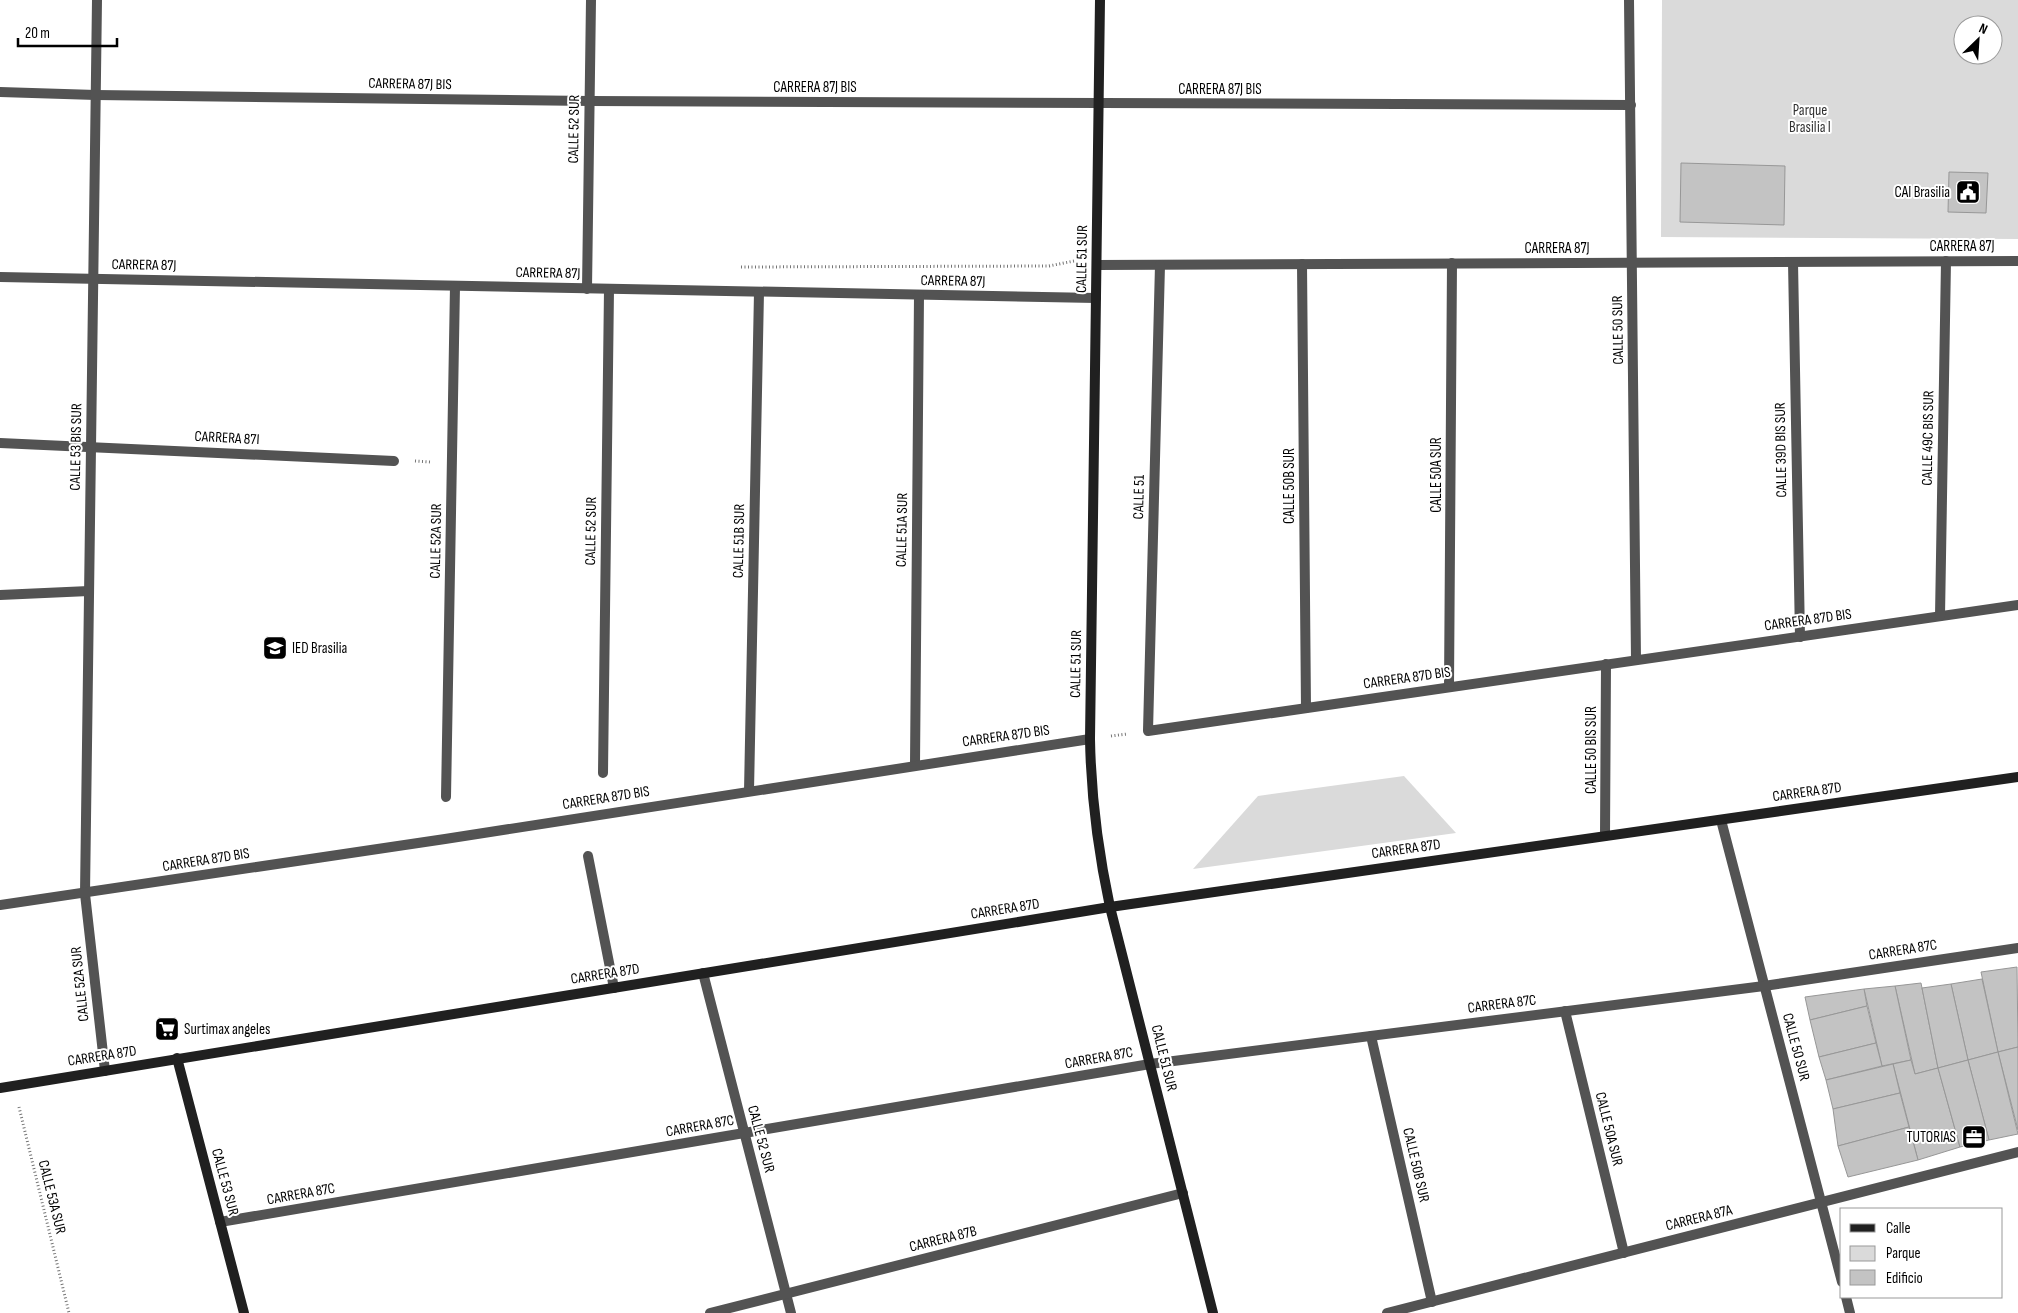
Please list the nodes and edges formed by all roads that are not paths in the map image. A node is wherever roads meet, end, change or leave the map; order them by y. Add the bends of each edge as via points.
1 (97, 0) edge
2 (591, 0) edge
3 (1100, 0) edge
4 (1629, 0) edge
5 (0, 92) edge
6 (96, 95) junction
7 (590, 101) junction
8 (1099, 104) junction
9 (1631, 105) junction
10 (1097, 260) junction
11 (1946, 261) junction
12 (2018, 261) edge
13 (1793, 262) junction
14 (1452, 263) junction
15 (1632, 263) junction
16 (1302, 264) junction
17 (1160, 265) junction
18 (0, 277) edge
19 (94, 279) junction
20 (455, 286) junction
21 (588, 288) junction
22 (609, 289) junction
23 (760, 292) junction
24 (919, 295) junction
25 (1096, 298) junction
26 (0, 443) edge
27 (91, 447) junction
28 (394, 461) road end
29 (89, 591) junction
30 (0, 595) edge
31 (2018, 605) edge
32 (1940, 616) junction
33 (1800, 637) junction
34 (1636, 660) junction
35 (1606, 664) junction
36 (1449, 687) junction
37 (1306, 708) junction
38 (1148, 731) joint
39 (1090, 739) junction
40 (915, 765) junction
41 (603, 773) dead end
42 (2018, 777) edge
43 (749, 791) junction
44 (446, 797) dead end
45 (1721, 820) junction
46 (1605, 836) junction
47 (588, 856) dead end
48 (85, 894) junction
49 (0, 905) edge
50 (1110, 907) junction
51 (2018, 948) edge
52 (703, 973) junction
53 (1764, 986) junction
54 (614, 988) junction
55 (1565, 1011) junction
56 (1372, 1036) junction
57 (177, 1058) junction
58 (1150, 1064) junction
59 (104, 1071) junction
60 (0, 1088) edge
61 (744, 1133) junction
62 (2018, 1152) edge
63 (1183, 1193) junction
64 (1821, 1203) junction
65 (220, 1222) junction
66 (1624, 1253) junction
67 (1840, 1274) edge
68 (786, 1294) junction
69 (1846, 1298) edge
70 (1432, 1302) junction
71 (244, 1313) edge
72 (710, 1313) edge
73 (791, 1313) edge
74 (1213, 1313) edge
75 (1387, 1313) edge
76 (1850, 1313) edge

1 - 6 street, CALLE 53 BIS SUR
2 - 7 street, CALLE 52 SUR
3 - 8 street, CALLE 51 SUR
4 - 9 street, CALLE 50 SUR
5 - 6 street, CARRERA 87J BIS
6 - 7 street, CARRERA 87J BIS
6 - 19 street, CALLE 53 BIS SUR
7 - 8 street, CARRERA 87J BIS
7 - 21 street, CALLE 52 SUR
8 - 9 street, CARRERA 87J BIS
8 - 10 street, CALLE 51 SUR
9 - 15 street, CALLE 50 SUR
10 - 17 street, CARRERA 87J
10 - 25 street, CALLE 51 SUR
11 - 12 street, CARRERA 87J
11 - 13 street, CARRERA 87J
11 - 32 street, CALLE 49C BIS SUR
13 - 15 street, CARRERA 87J
13 - 33 street, CALLE 39D BIS SUR
14 - 15 street, CARRERA 87J
14 - 16 street, CARRERA 87J
14 - 36 street, CALLE 50A SUR
15 - 34 street, CALLE 50 SUR
16 - 17 street, CARRERA 87J
16 - 37 street, CALLE 50B SUR
17 - 38 street, CALLE 51
18 - 19 street, CARRERA 87J
19 - 20 street, CARRERA 87J
19 - 27 street, CALLE 53 BIS SUR
20 - 21 street, CARRERA 87J
20 - 44 street, CALLE 52A SUR
21 - 22 street, CARRERA 87J
22 - 23 street, CARRERA 87J
22 - 41 street, CALLE 52 SUR
23 - 24 street, CARRERA 87J
23 - 43 street, CALLE 51B SUR
24 - 25 street, CARRERA 87J
24 - 40 street, CALLE 51A SUR
25 - 39 street, CALLE 51 SUR
26 - 27 street, CARRERA 87I
27 - 28 street, CARRERA 87I
27 - 29 street, CALLE 53 BIS SUR
29 - 30 street
29 - 48 street, CALLE 53 BIS SUR
31 - 32 street, CARRERA 87D BIS
32 - 33 street, CARRERA 87D BIS
33 - 34 street, CARRERA 87D BIS
34 - 35 street, CARRERA 87D BIS
35 - 36 street, CARRERA 87D BIS
35 - 46 street, CALLE 50 BIS SUR
36 - 37 street, CARRERA 87D BIS
37 - 38 street, CARRERA 87D BIS
39 - 40 street, CARRERA 87D BIS
39 - 50 street, CALLE 51 SUR via 1094,816
40 - 43 street, CARRERA 87D BIS
42 - 45 street, CARRERA 87D
43 - 48 street, CARRERA 87D BIS
45 - 46 street, CARRERA 87D
45 - 53 street, CALLE 50 SUR
46 - 50 street, CARRERA 87D
47 - 54 street
48 - 49 street, CARRERA 87D BIS
48 - 59 street, CALLE 52A SUR
50 - 52 street, CARRERA 87D
50 - 58 street, CALLE 51 SUR
51 - 53 street, CARRERA 87C
52 - 54 street, CARRERA 87D
52 - 61 street, CALLE 52 SUR
53 - 55 street, CARRERA 87C
53 - 64 street, CALLE 50 SUR
54 - 57 street, CARRERA 87D
55 - 56 street, CARRERA 87C
55 - 66 street, CALLE 50A SUR
56 - 58 street, CARRERA 87C
56 - 70 street, CALLE 50B SUR
57 - 59 street, CARRERA 87D
57 - 65 street, CALLE 53 SUR
58 - 61 street, CARRERA 87C
58 - 63 street, CALLE 51 SUR
59 - 60 street, CARRERA 87D
61 - 65 street, CARRERA 87C
61 - 68 street, CALLE 52 SUR
62 - 64 street, CARRERA 87A
63 - 68 street, CARRERA 87B
63 - 74 street, CALLE 51 SUR
64 - 66 street, CARRERA 87A
64 - 67 street, CALLE 50 SUR
65 - 71 street, CALLE 53 SUR
66 - 70 street, CARRERA 87A
68 - 72 street, CARRERA 87B
68 - 73 street, CALLE 52 SUR
69 - 76 street
70 - 75 street, CARRERA 87A

